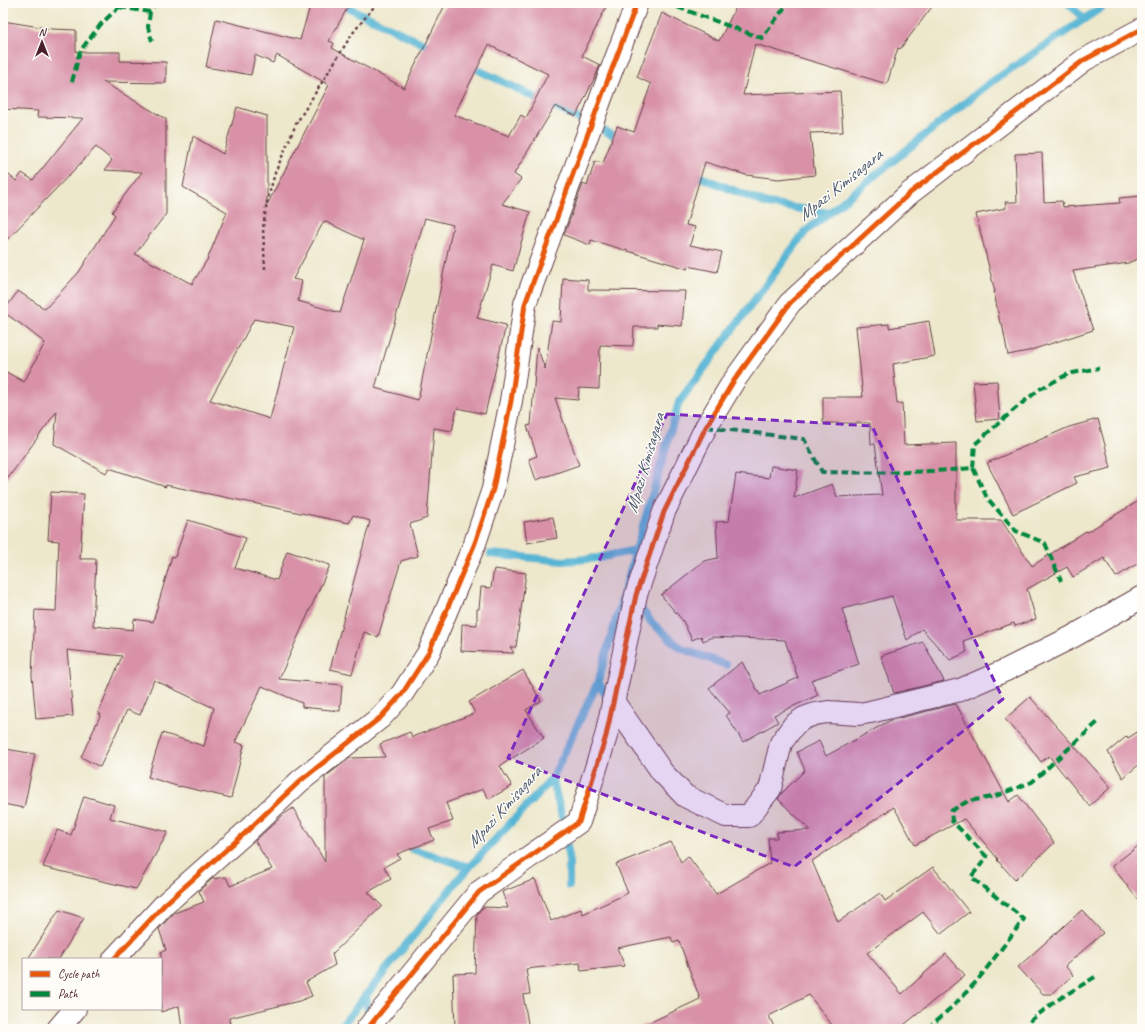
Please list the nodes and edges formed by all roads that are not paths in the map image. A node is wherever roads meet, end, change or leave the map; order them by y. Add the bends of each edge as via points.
1 (637, 3) edge
2 (1142, 29) edge
3 (1142, 597) edge
4 (613, 701) junction
5 (115, 958) edge
6 (74, 1010) edge
7 (58, 1029) edge
8 (367, 1029) edge

1 - 5 street via 525,304 511,401 493,489 475,543 428,652 402,694 381,717 300,781 165,904
2 - 4 street via 1084,60 910,193 790,304 733,382 706,427 664,512 636,595
3 - 4 street via 1072,637 960,690 870,712 828,712 804,718 780,743 770,789 749,816 726,816 685,796 662,772
4 - 8 street via 606,736 579,822 480,892
6 - 7 street

